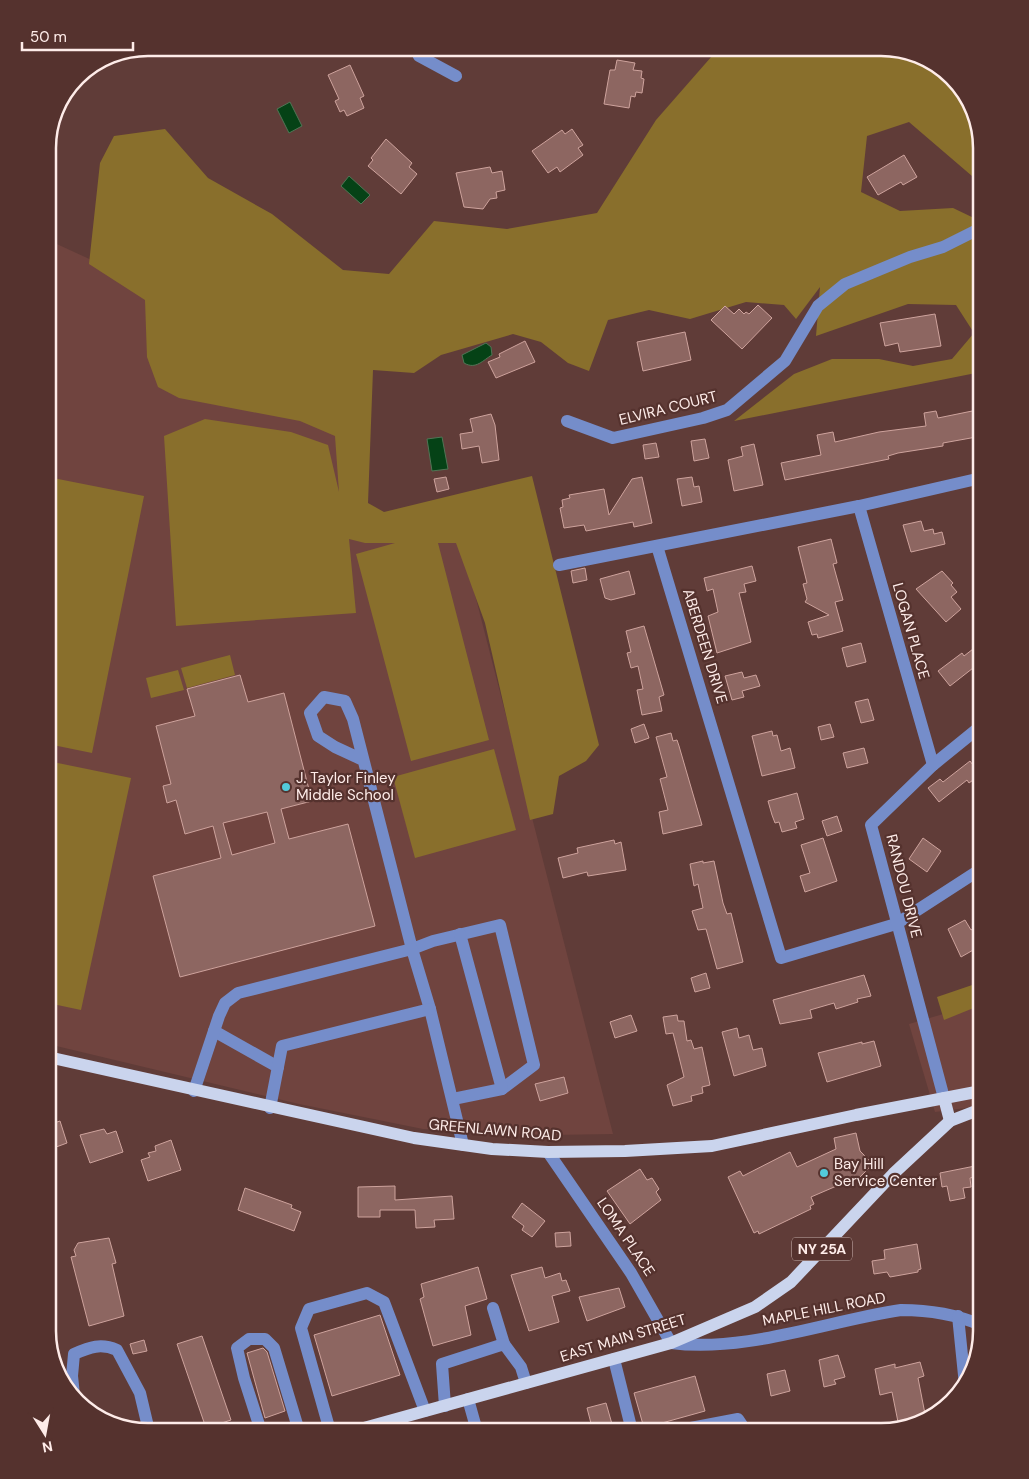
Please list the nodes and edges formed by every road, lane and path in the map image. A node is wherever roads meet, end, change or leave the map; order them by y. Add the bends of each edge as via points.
1 (419, 56) edge
2 (456, 76) dead end
3 (973, 232) edge
4 (567, 420) dead end
5 (973, 480) edge
6 (859, 506) junction
7 (658, 546) junction
8 (559, 565) dead end
9 (973, 733) edge
10 (363, 760) junction
11 (933, 765) junction
12 (973, 875) edge
13 (896, 924) junction
14 (460, 934) junction
15 (412, 949) junction
16 (430, 1009) junction
17 (214, 1031) junction
18 (56, 1059) edge
19 (278, 1067) junction
20 (502, 1088) junction
21 (194, 1091) junction
22 (973, 1093) edge
23 (944, 1098) junction
24 (453, 1099) junction
25 (270, 1108) junction
26 (973, 1112) edge
27 (950, 1121) junction
28 (463, 1145) junction
29 (548, 1152) junction
30 (493, 1308) dead end
31 (958, 1316) junction
32 (973, 1322) edge
33 (671, 1343) junction
34 (504, 1344) junction
35 (614, 1358) junction
36 (963, 1372) edge
37 (73, 1383) edge
38 (526, 1383) junction
39 (468, 1399) junction
40 (445, 1406) junction
41 (425, 1411) junction
42 (147, 1423) edge
43 (258, 1423) edge
44 (297, 1423) edge
45 (328, 1423) edge
46 (382, 1423) edge
47 (475, 1423) edge
48 (630, 1423) edge
49 (719, 1423) edge
50 (740, 1423) edge

1 - 2 street
3 - 4 street, ELVIRA COURT via 845,284 818,306 785,361 727,410 613,438
5 - 6 street
6 - 7 street
6 - 11 street, LOGAN PLACE
7 - 8 street
7 - 13 street, ABERDEEN DRIVE via 781,958
9 - 11 street, RANDOU DRIVE
10 - 10 street via 345,701 324,697 310,713 318,736
10 - 15 street
11 - 13 street, RANDOU DRIVE via 871,825
12 - 13 street
13 - 23 street, RANDOU DRIVE
14 - 15 street
14 - 20 street
14 - 20 street via 500,925 534,1064
15 - 16 street
15 - 17 street via 238,993 225,1004
16 - 19 street via 282,1046
16 - 24 street
17 - 19 street
17 - 21 street
18 - 21 main road, GREENLAWN ROAD
19 - 25 street
20 - 24 street
21 - 25 main road, GREENLAWN ROAD
22 - 23 main road
23 - 27 main road
23 - 29 main road, GREENLAWN ROAD via 712,1146 625,1152
24 - 28 street
25 - 28 main road, GREENLAWN ROAD via 376,1131
26 - 27 main road, EAST MAIN STREET
27 - 33 main road, EAST MAIN STREET / NY 25A via 892,1174 791,1282 755,1307
28 - 29 main road, GREENLAWN ROAD
29 - 33 street, LOMA PLACE via 631,1273
30 - 34 street
31 - 32 street, MAPLE HILL ROAD
31 - 33 street, MAPLE HILL ROAD via 928,1310 901,1310 742,1342 690,1346
31 - 36 street
33 - 35 main road, EAST MAIN STREET / NY 25A
34 - 38 street via 521,1367
34 - 40 street via 442,1364
35 - 38 main road, EAST MAIN STREET / NY 25A
35 - 48 street
37 - 42 street via 74,1354 91,1346 108,1346 117,1350 140,1393
38 - 39 main road, EAST MAIN STREET / NY 25A
39 - 40 main road, EAST MAIN STREET / NY 25A
39 - 47 street
40 - 41 main road, EAST MAIN STREET / NY 25A
41 - 45 street via 384,1302 367,1293 309,1309 301,1328
41 - 46 main road, EAST MAIN STREET / NY 25A
43 - 44 street via 237,1348 249,1339 265,1339 274,1348
49 - 50 street via 738,1419

